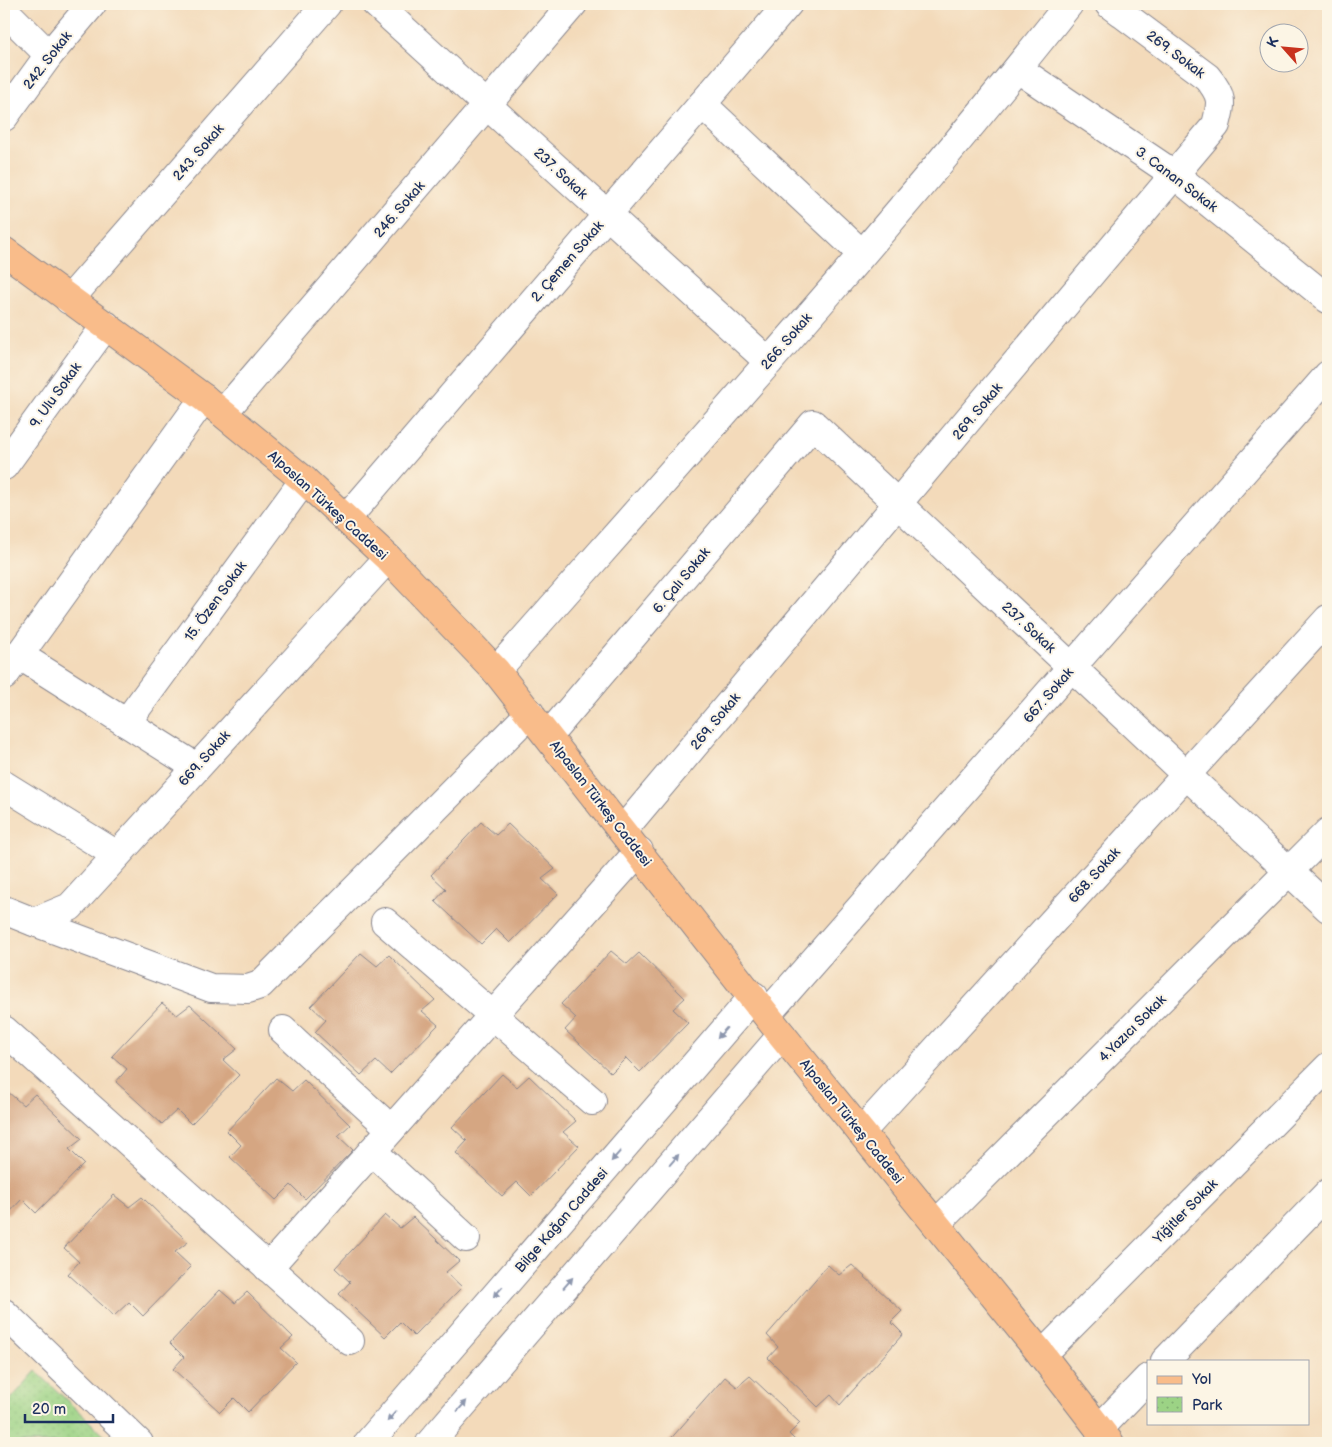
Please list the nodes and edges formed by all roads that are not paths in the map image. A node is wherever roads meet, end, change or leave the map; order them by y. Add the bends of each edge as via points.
1 (92, 4) edge
2 (327, 4) edge
3 (376, 4) edge
4 (574, 4) edge
5 (788, 4) edge
6 (1069, 4) edge
7 (1109, 4) edge
8 (4, 10) edge
9 (49, 55) junction
10 (1018, 69) junction
11 (702, 104) junction
12 (487, 105) junction
13 (4, 117) edge
14 (1175, 175) junction
15 (607, 215) junction
16 (4, 251) edge
17 (861, 253) junction
18 (1328, 299) edge
19 (68, 300) junction
20 (106, 325) junction
21 (768, 362) junction
22 (1328, 375) edge
23 (214, 406) junction
24 (813, 424) joint
25 (4, 466) edge
26 (304, 480) junction
27 (899, 504) junction
28 (347, 518) junction
29 (388, 558) junction
30 (1328, 619) edge
31 (11, 665) edge
32 (1072, 667) junction
33 (496, 671) junction
34 (530, 713) junction
35 (126, 723) junction
36 (548, 736) junction
37 (196, 767) junction
38 (1186, 775) junction
39 (4, 785) edge
40 (623, 830) junction
41 (1328, 832) edge
42 (639, 851) junction
43 (117, 855) junction
44 (1289, 871) junction
45 (1328, 908) edge
46 (4, 910) edge
47 (34, 922) junction
48 (385, 922) dead end
49 (493, 1015) junction
50 (767, 1015) junction
51 (4, 1030) edge
52 (283, 1030) dead end
53 (1328, 1067) edge
54 (592, 1101) dead end
55 (391, 1129) junction
56 (861, 1132) junction
57 (372, 1151) junction
58 (1328, 1193) edge
59 (936, 1224) junction
60 (466, 1238) dead end
61 (268, 1268) junction
62 (4, 1314) edge
63 (350, 1342) dead end
64 (1042, 1355) junction
65 (1166, 1360) edge
66 (1147, 1379) edge
67 (1104, 1436) edge
68 (139, 1443) edge
69 (368, 1443) edge
70 (430, 1443) edge

1 - 9 street, 242. Sokak
2 - 19 street, 243. Sokak
3 - 12 street, 237. Sokak
4 - 12 street, 246. Sokak
5 - 11 street, 2. Çemen Sokak
6 - 10 street, 266. Sokak
7 - 14 street, 269. Sokak via 1207,77 1218,90 1221,104 1216,125
8 - 9 street
9 - 13 street, 242. Sokak
10 - 14 street, 3. Canan Sokak
10 - 17 street, 266. Sokak
11 - 15 street, 2. Çemen Sokak
11 - 17 street
12 - 15 street, 237. Sokak
12 - 23 street, 246. Sokak
14 - 18 street, 3. Canan Sokak
14 - 27 street, 269. Sokak
15 - 21 street, 237. Sokak
15 - 28 street, 2. Çemen Sokak
16 - 19 main road, Alpaslan Türkeş Caddesi
17 - 21 street, 266. Sokak
19 - 20 main road, Alpaslan Türkeş Caddesi
20 - 23 main road, Alpaslan Türkeş Caddesi
20 - 25 street, 9. Ulu Sokak
21 - 33 street, 266. Sokak
22 - 32 street, 667. Sokak
23 - 26 main road, Alpaslan Türkeş Caddesi
23 - 31 street, 246. Sokak
24 - 27 street, 237. Sokak
24 - 36 street, 6. Çalı Sokak
26 - 28 main road, Alpaslan Türkeş Caddesi
26 - 35 street, 15. Özen Sokak
27 - 32 street, 237. Sokak
27 - 40 street, 269. Sokak
28 - 29 main road, Alpaslan Türkeş Caddesi
29 - 33 main road, Alpaslan Türkeş Caddesi
29 - 37 street, 669. Sokak
30 - 38 street, 668. Sokak
31 - 35 street
32 - 38 street, 237. Sokak
32 - 50 street, 667. Sokak
33 - 34 main road, Alpaslan Türkeş Caddesi
34 - 36 main road, Alpaslan Türkeş Caddesi
34 - 47 street via 260,985 248,990 211,988
35 - 37 street
36 - 40 main road, Alpaslan Türkeş Caddesi
37 - 43 street, 669. Sokak
38 - 44 street, 237. Sokak
38 - 56 street, 668. Sokak
39 - 43 street
40 - 42 main road, Alpaslan Türkeş Caddesi
41 - 44 street, 4.Yazıcı Sokak
42 - 49 street
42 - 50 main road, Alpaslan Türkeş Caddesi
43 - 47 street, 669. Sokak via 70,907
44 - 45 street, 237. Sokak
44 - 59 street, 4.Yazıcı Sokak
46 - 47 street
48 - 49 street
49 - 54 street
49 - 55 street
50 - 56 main road, Alpaslan Türkeş Caddesi
50 -> 69 street, Bilge Kağan Caddesi
70 -> 50 street
51 - 61 street
52 - 55 street
53 - 64 street, Yiğitler Sokak
55 - 57 street
56 - 59 main road, Alpaslan Türkeş Caddesi
57 - 60 street
57 - 61 street
58 - 65 street
59 - 64 main road, Alpaslan Türkeş Caddesi
61 - 63 street
62 - 68 street
64 - 67 main road, Alpaslan Türkeş Caddesi
66 - 67 street

